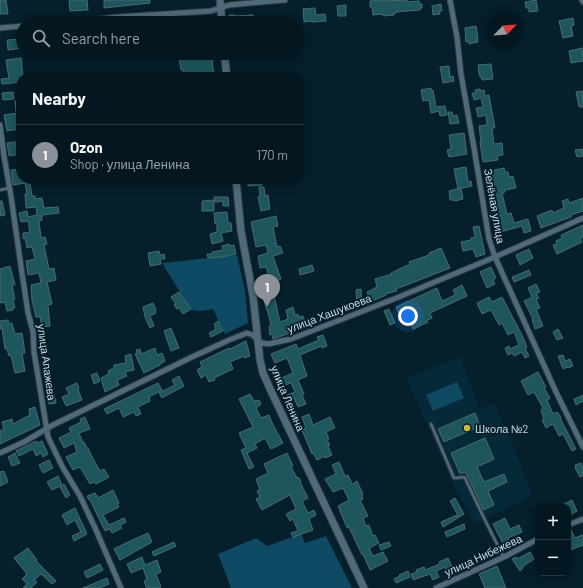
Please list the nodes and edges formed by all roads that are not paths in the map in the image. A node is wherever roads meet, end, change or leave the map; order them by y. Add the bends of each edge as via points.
1 (285, 0) edge
2 (450, 0) edge
3 (220, 4) edge
4 (133, 16) edge
5 (221, 16) edge
6 (16, 27) edge
7 (0, 28) edge
8 (225, 60) edge
9 (226, 72) edge
10 (0, 125) edge
11 (236, 184) edge
12 (9, 188) junction
13 (0, 190) edge
14 (583, 218) edge
15 (495, 257) junction
16 (257, 340) junction
17 (431, 424) dead end
18 (47, 429) junction
19 (583, 447) edge
20 (0, 454) edge
21 (583, 518) edge
22 (571, 524) edge
23 (536, 540) edge
24 (504, 557) junction
25 (121, 588) edge
26 (364, 588) edge
27 (436, 588) edge

1 - 3 street
2 - 15 street, Зелёная улица via 487,227
3 - 4 street via 211,11
3 - 5 street
6 - 7 street
8 - 9 street
10 - 12 street, улица Апажева
11 - 16 street, улица Ленина
12 - 13 lane
12 - 18 street, улица Апажева
14 - 15 street, улица Хашукоева
15 - 16 street, улица Хашукоева via 291,339 268,344
15 - 19 street, Зелёная улица
16 - 18 street, улица Хашукоева via 247,333 229,340
16 - 26 street, улица Ленина via 267,382
17 - 24 lane via 454,478 465,478
18 - 20 street, улица Хашукоева
18 - 25 street, улица Апажева via 51,444 83,503
21 - 22 street
23 - 24 street, улица Нибежева
24 - 27 street, улица Нибежева

